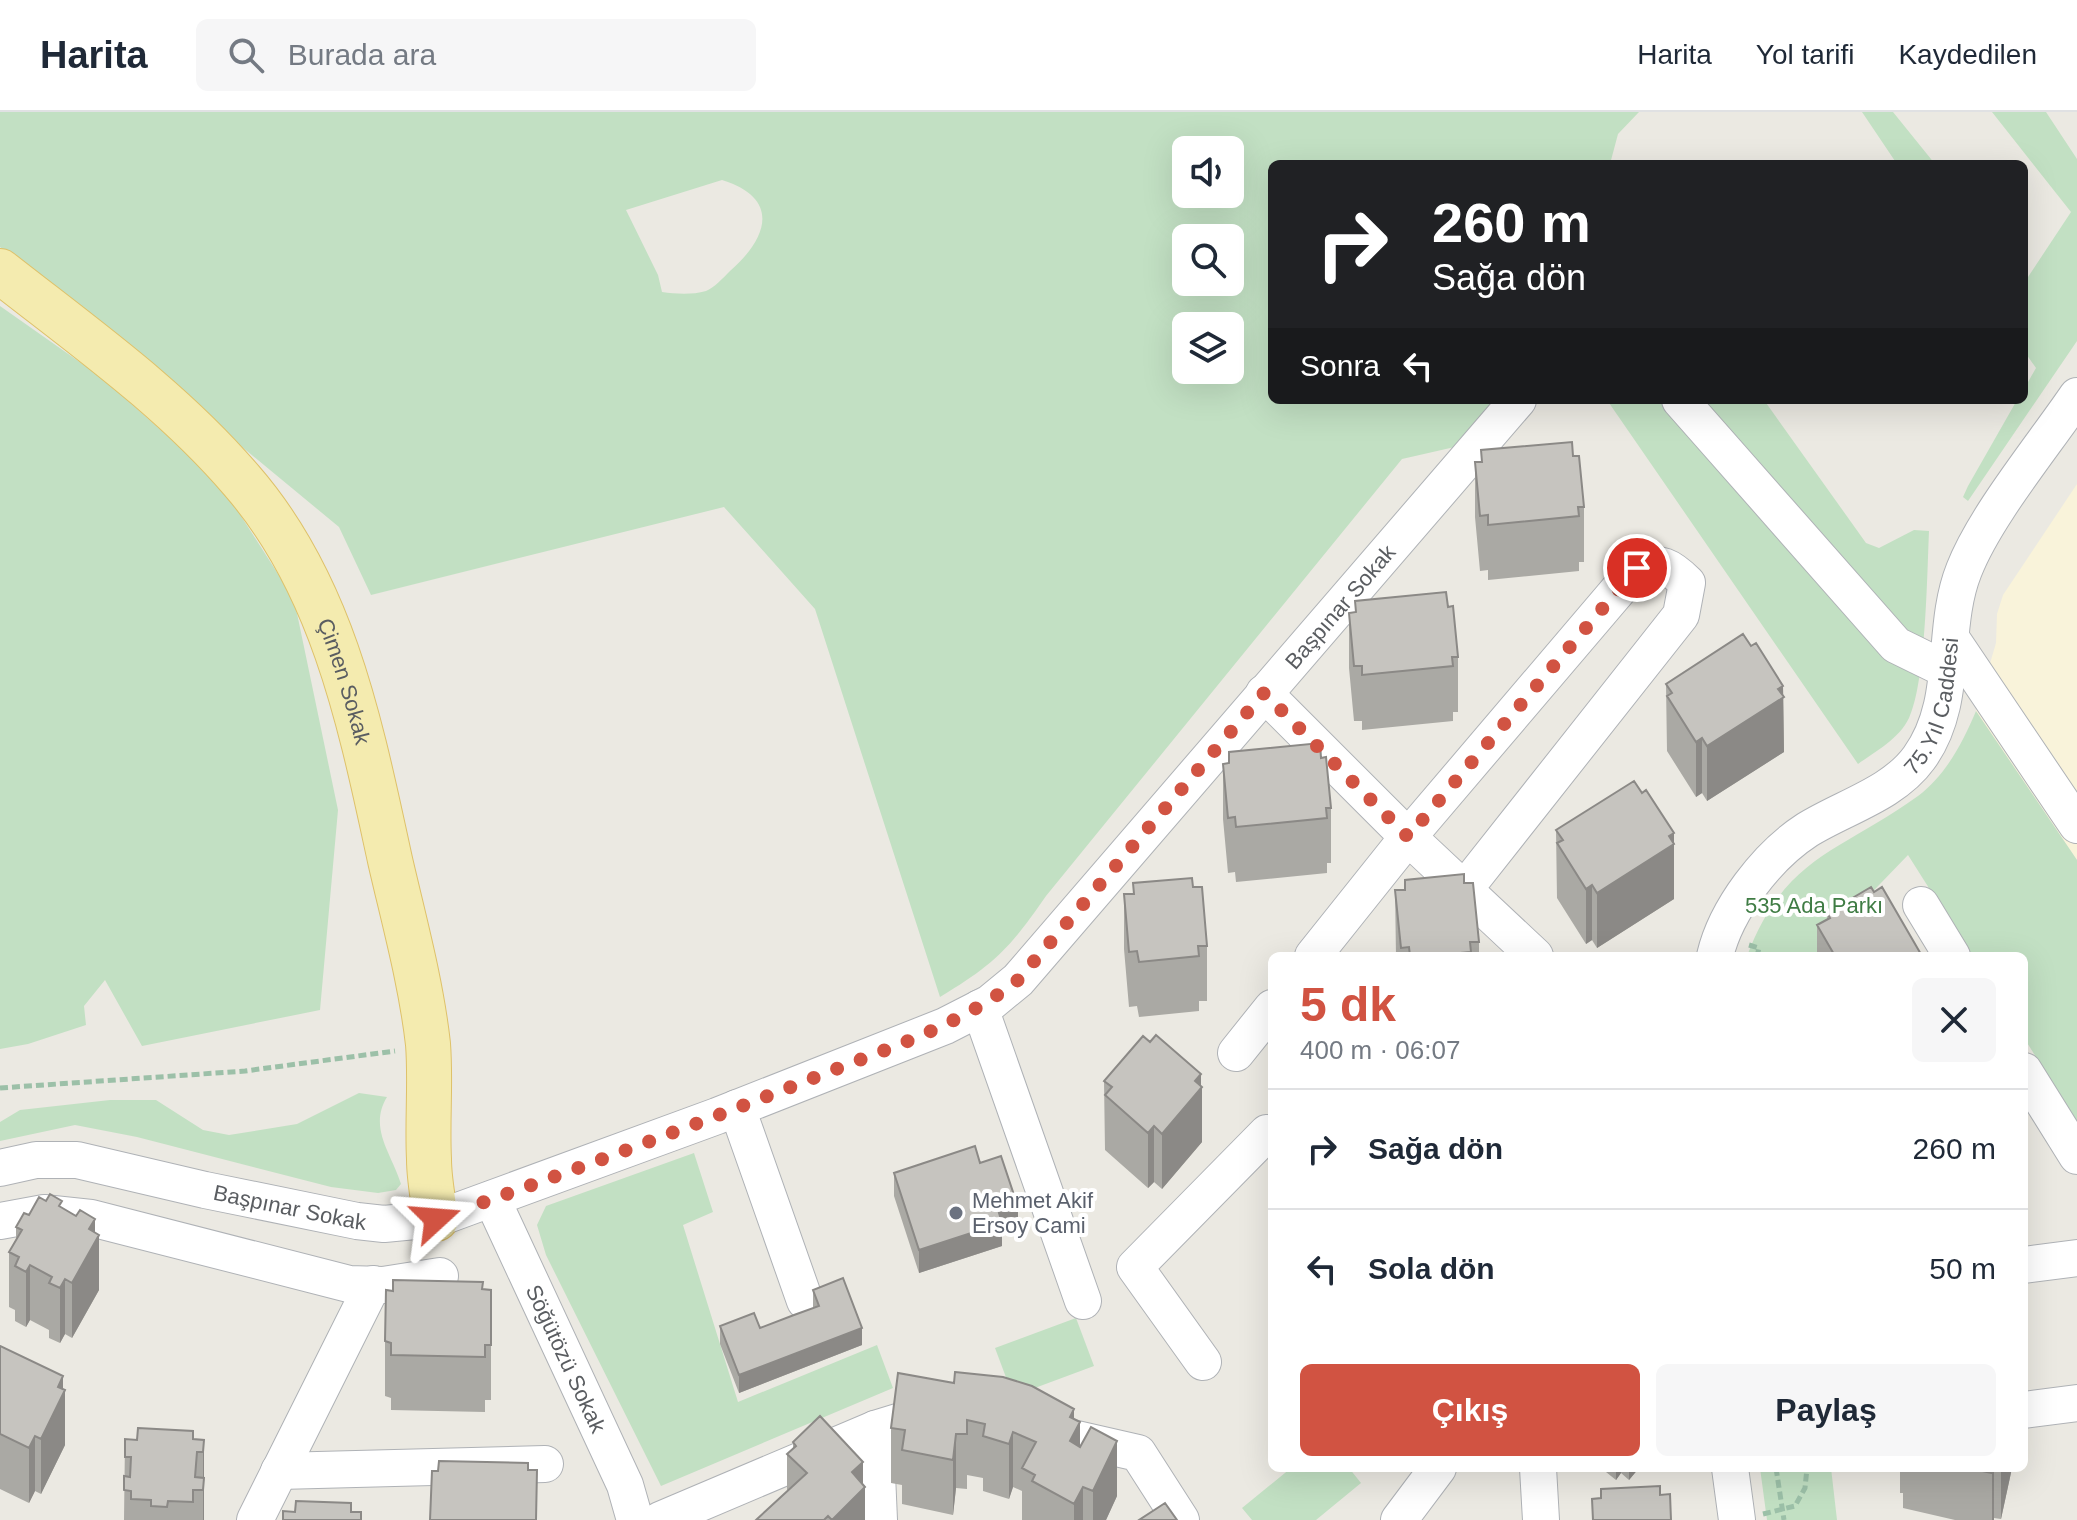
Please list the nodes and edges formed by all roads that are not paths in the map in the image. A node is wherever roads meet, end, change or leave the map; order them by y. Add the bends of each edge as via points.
1 (0, 271) edge
2 (2077, 396) edge
3 (1515, 404) edge
4 (1684, 404) edge
5 (1950, 655) junction
6 (1264, 693) junction
7 (2077, 825) edge
8 (1408, 837) junction
9 (1463, 891) junction
10 (1921, 905) dead end
11 (1316, 952) edge
12 (1531, 952) edge
13 (1716, 952) edge
14 (1950, 952) edge
15 (980, 1008) junction
16 (1268, 1013) edge
17 (1236, 1053) dead end
18 (2028, 1077) edge
19 (737, 1108) junction
20 (1268, 1134) edge
21 (2077, 1156) edge
22 (0, 1168) edge
23 (168, 1181) junction
24 (492, 1199) junction
25 (436, 1219) junction
26 (0, 1221) edge
27 (156, 1234) junction
28 (2077, 1258) edge
29 (2028, 1264) edge
30 (440, 1276) dead end
31 (373, 1284) junction
32 (805, 1301) dead end
33 (1083, 1301) dead end
34 (1203, 1362) dead end
35 (2077, 1403) edge
36 (2028, 1409) edge
37 (886, 1415) junction
38 (545, 1464) dead end
39 (279, 1471) junction
40 (1435, 1472) edge
41 (1538, 1472) edge
42 (1731, 1472) edge
43 (643, 1517) edge
44 (1737, 1518) edge
45 (255, 1520) edge
46 (879, 1520) edge
47 (1181, 1520) edge
48 (1399, 1520) edge
49 (1541, 1520) edge

1 - 25 main road, Çimen Sokak via 136,377 244,482 279,531 331,629 354,705 420,990 428,1046 429,1163
2 - 5 street, 75.Yıl Caddesi via 1963,571
3 - 6 street, Başpınar Sokak
4 - 5 street via 1896,645
5 - 7 street
5 - 13 street, 75.Yıl Caddesi via 1942,707 1922,754 1883,789 1805,832 1776,857 1739,902
6 - 8 street
6 - 15 street, Başpınar Sokak via 1018,980
8 - 9 street
8 - 9 street via 1637,568 1653,562 1672,568 1687,583 1681,615
8 - 11 street
9 - 12 street
10 - 14 street
15 - 19 street, Başpınar Sokak
15 - 33 street
16 - 17 street
18 - 21 street
19 - 24 street, Başpınar Sokak
19 - 32 street
20 - 34 street via 1135,1267
22 - 23 street, Başpınar Sokak via 36,1160 77,1160
23 - 25 street, Başpınar Sokak via 357,1221
23 - 27 street
24 - 25 street, Başpınar Sokak
24 - 43 street, Söğütözü Sokak
26 - 27 street via 44,1213
27 - 31 street via 349,1284
28 - 29 street
30 - 31 street
31 - 39 street
35 - 36 street
37 - 43 street
37 - 46 street
37 - 47 street via 944,1408 1138,1453
38 - 39 street
39 - 45 street
40 - 48 street
41 - 49 street
42 - 44 street

